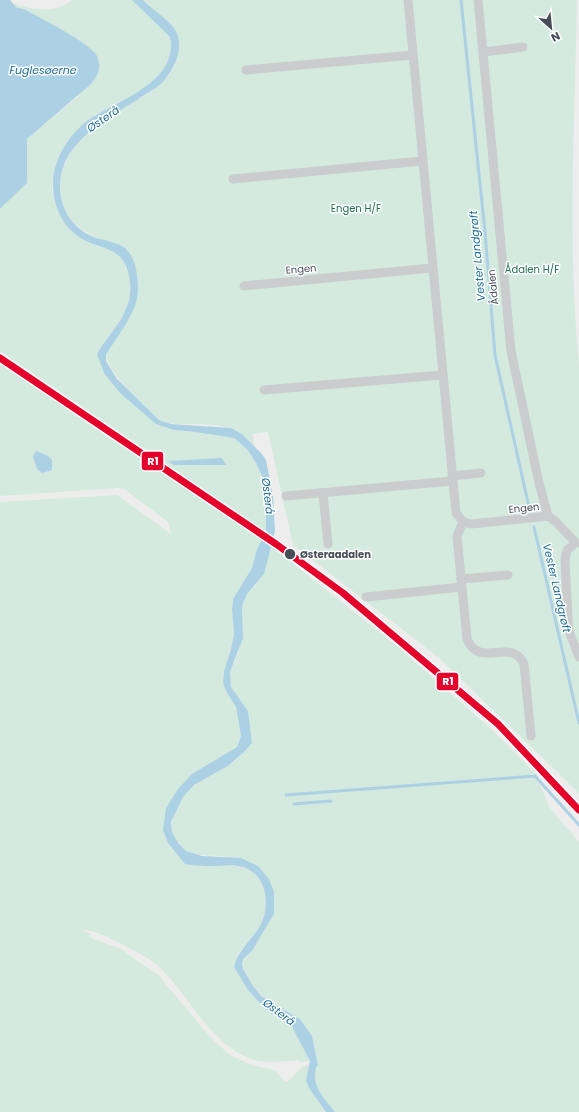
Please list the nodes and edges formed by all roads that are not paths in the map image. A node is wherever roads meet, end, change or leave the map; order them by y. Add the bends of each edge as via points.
1 (408, 0) edge
2 (478, 0) edge
3 (523, 47) dead end
4 (484, 52) junction
5 (413, 55) junction
6 (246, 70) dead end
7 (422, 161) junction
8 (233, 179) dead end
9 (432, 268) junction
10 (244, 286) dead end
11 (442, 375) junction
12 (264, 390) dead end
13 (481, 473) dead end
14 (452, 478) junction
15 (323, 493) junction
16 (286, 496) dead end
17 (548, 516) junction
18 (463, 522) junction
19 (328, 544) dead end
20 (508, 575) dead end
21 (461, 583) junction
22 (366, 597) dead end
23 (579, 657) edge
24 (531, 736) dead end

1 - 5 street
2 - 4 street, Ådalen
3 - 4 street
4 - 17 street, Ådalen via 511,351
5 - 6 street
5 - 7 street
7 - 8 street
7 - 9 street
9 - 10 street, Engen
9 - 11 street
11 - 12 street
11 - 14 street
13 - 14 street
14 - 15 street
14 - 18 street via 456,512
15 - 16 street
15 - 19 street
17 - 18 street, Engen via 471,524
17 - 23 street, Engen via 576,543 567,550 565,560 569,631
18 - 21 street via 457,536
20 - 21 street
21 - 22 street
21 - 24 street via 470,647 482,654 511,652 522,659

